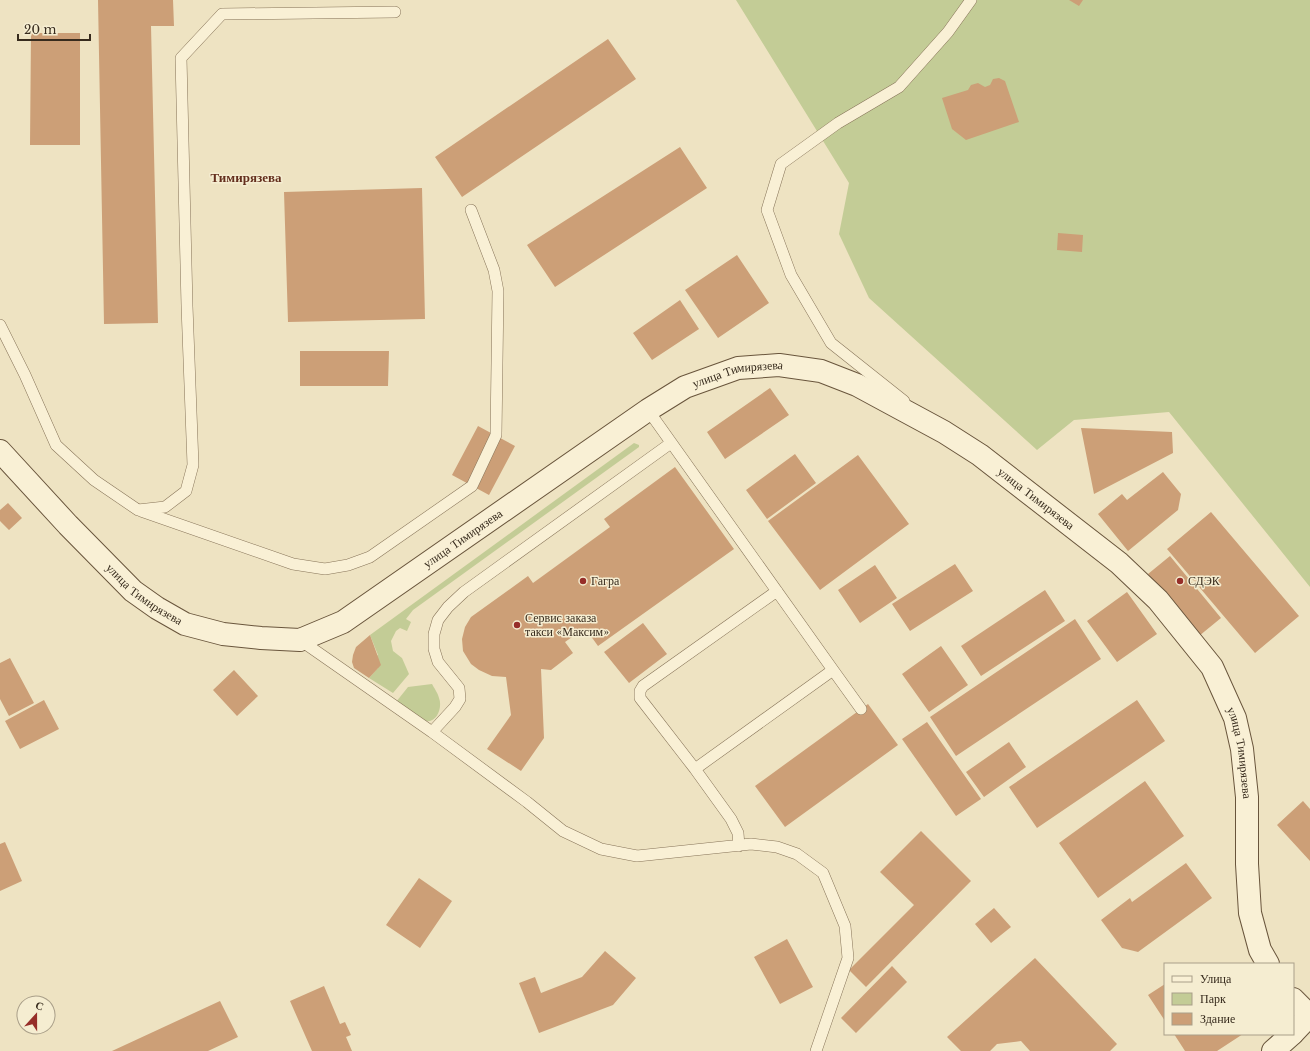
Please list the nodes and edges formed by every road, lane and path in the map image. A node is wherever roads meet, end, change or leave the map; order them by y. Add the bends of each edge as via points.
1 (971, 0) edge
2 (395, 12) dead end
3 (471, 210) dead end
4 (0, 325) edge
5 (648, 410) junction
6 (944, 432) junction
7 (671, 443) junction
8 (0, 451) edge
9 (138, 510) junction
10 (777, 591) junction
11 (300, 640) junction
12 (833, 670) junction
13 (861, 709) dead end
14 (432, 732) junction
15 (695, 769) junction
16 (739, 846) junction
17 (1267, 963) edge
18 (1294, 1000) edge
19 (1310, 1016) edge
20 (1294, 1033) edge
21 (1292, 1035) edge
22 (816, 1051) edge
23 (1273, 1051) edge

1 - 6 lane via 948,32 899,87 838,123 781,164 767,210 791,275 831,344
2 - 9 lane via 222,14 181,58 193,465 186,491 164,507
3 - 9 lane via 494,270 498,291 496,435 472,486 370,557 348,565 325,569 293,564
4 - 9 lane via 56,445 94,480
5 - 6 street, улица Тимирязева via 685,387 738,368 778,365 821,371 857,385
5 - 7 lane
5 - 11 street, улица Тимирязева via 343,622
6 - 17 street, улица Тимирязева via 980,455 1119,563 1158,600 1212,667 1235,718 1242,749 1247,797 1250,913 1260,950
7 - 10 lane
7 - 14 lane via 464,592 448,607 438,620 434,634 434,649 438,662 459,688 460,699
8 - 11 street, улица Тимирязева via 128,586 157,608 185,624 223,634
10 - 12 lane
10 - 15 lane via 643,686 640,691 640,698
11 - 14 lane
12 - 13 lane
12 - 15 lane
14 - 16 lane via 563,830 601,849 637,856
15 - 16 lane via 731,819 738,833
16 - 22 lane via 751,844 777,847 797,854 823,873 845,926 848,958
18 - 19 street
19 - 20 street
21 - 23 street

